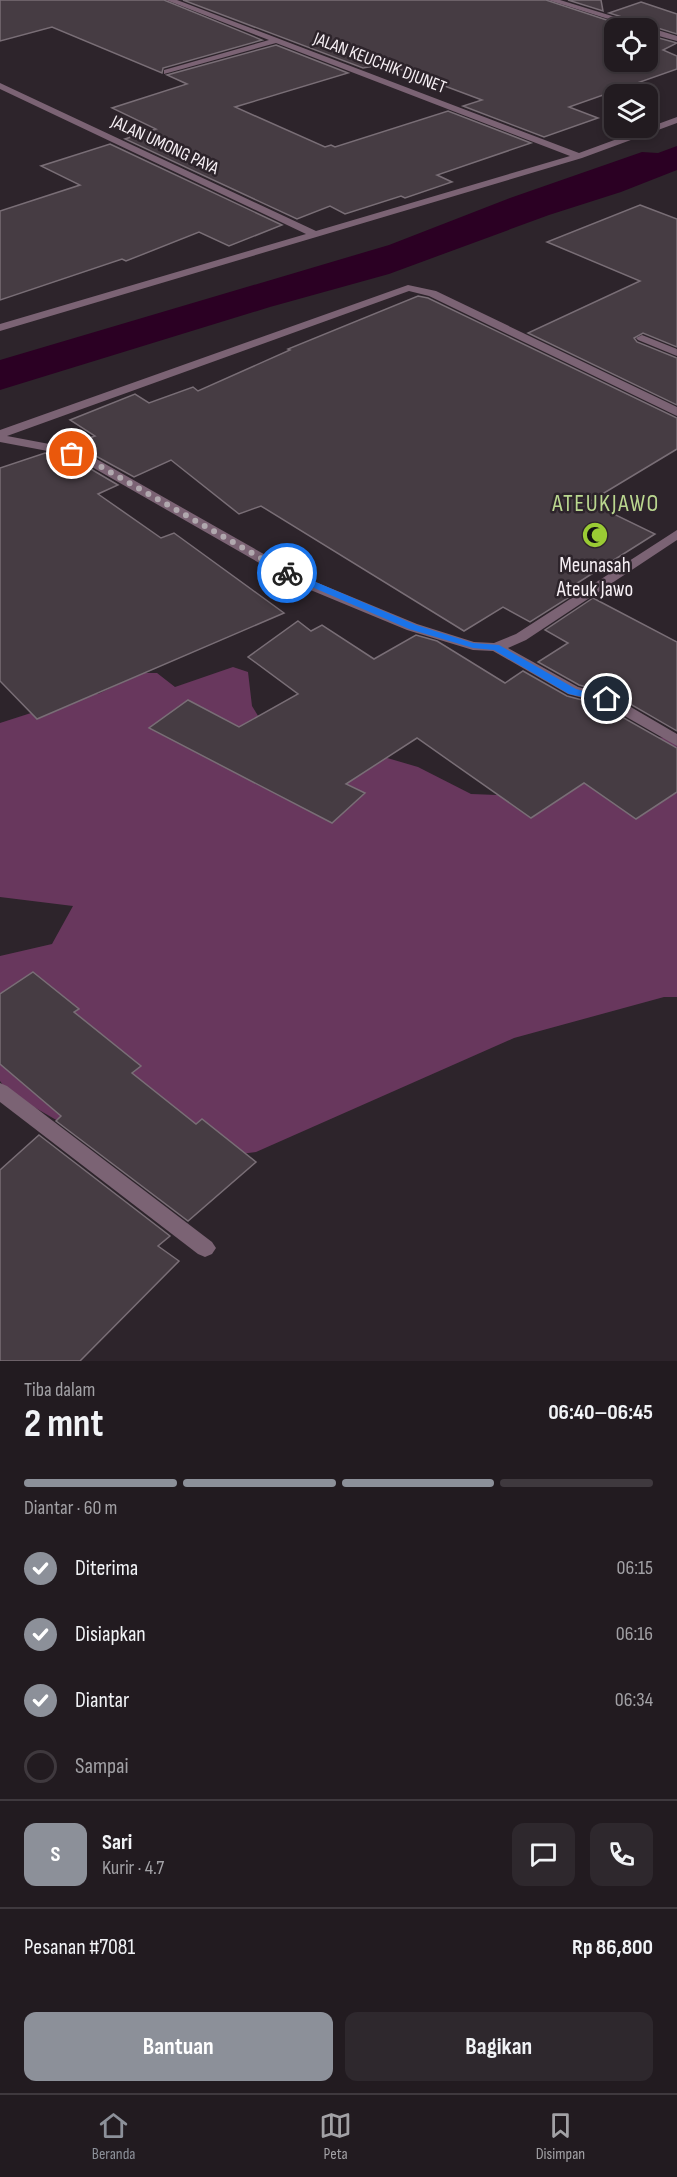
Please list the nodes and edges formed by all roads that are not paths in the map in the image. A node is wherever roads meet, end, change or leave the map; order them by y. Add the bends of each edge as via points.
1 (170, 0) edge
2 (552, 0) edge
3 (611, 18) edge
4 (658, 33) edge
5 (677, 39) edge
6 (276, 41) junction
7 (167, 72) dead end
8 (0, 86) edge
9 (677, 120) edge
10 (579, 156) junction
11 (316, 235) junction
12 (0, 328) edge
13 (642, 338) dead end
14 (677, 353) edge
15 (677, 412) edge
16 (0, 436) edge
17 (677, 534) edge
18 (496, 647) junction
19 (677, 741) edge
20 (0, 1091) edge
21 (205, 1248) dead end

1 - 6 street, JALAN KEUCHIK DJUNET
2 - 3 street
4 - 5 street
6 - 7 street
6 - 10 street, JALAN KEUCHIK DJUNET
8 - 11 street, JALAN UMONG PAYA
9 - 10 street
10 - 11 street
11 - 12 street
13 - 14 street
15 - 16 street via 432,293 408,288
16 - 18 street via 89,460 301,581 412,627 473,646
17 - 18 street via 521,637
18 - 19 street via 573,691 607,699
20 - 21 street

